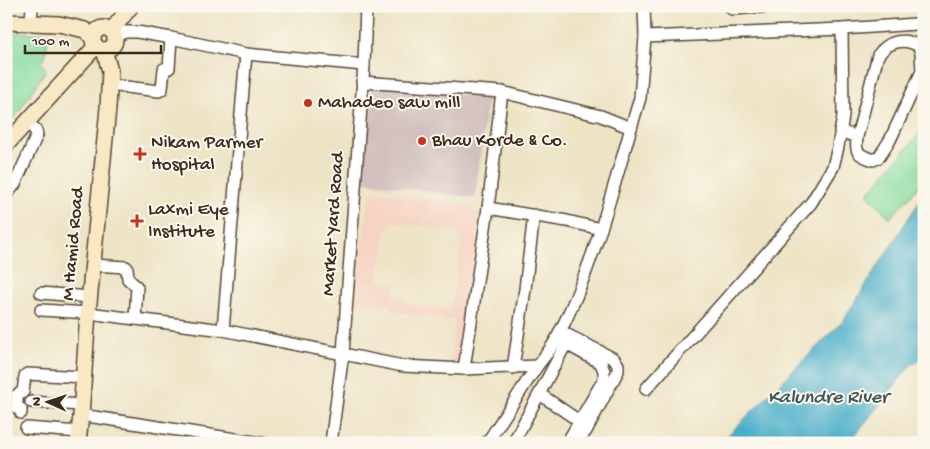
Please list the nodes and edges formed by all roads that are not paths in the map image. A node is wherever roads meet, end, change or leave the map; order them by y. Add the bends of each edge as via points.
1 (32, 6) edge
2 (131, 6) edge
3 (366, 6) edge
4 (644, 6) edge
5 (732, 6) edge
6 (776, 6) edge
7 (6, 22) edge
8 (924, 22) edge
9 (31, 23) junction
10 (842, 29) junction
11 (114, 33) junction
12 (645, 37) junction
13 (171, 38) junction
14 (98, 45) junction
15 (246, 54) junction
16 (364, 65) junction
17 (362, 82) junction
18 (109, 85) junction
19 (502, 92) junction
20 (27, 122) junction
21 (632, 128) junction
22 (840, 131) junction
23 (857, 137) junction
24 (6, 145) edge
25 (6, 195) edge
26 (488, 208) junction
27 (534, 215) junction
28 (601, 229) junction
29 (92, 265) junction
30 (41, 293) dead end
31 (89, 297) junction
32 (41, 310) dead end
33 (88, 313) junction
34 (136, 319) junction
35 (223, 330) junction
36 (563, 338) junction
37 (342, 354) junction
38 (564, 363) dead end
39 (537, 366) junction
40 (513, 368) junction
41 (464, 370) junction
42 (84, 376) junction
43 (646, 388) dead end
44 (544, 397) junction
45 (31, 402) dead end
46 (82, 410) junction
47 (21, 413) dead end
48 (579, 421) junction
49 (26, 428) dead end
50 (79, 438) edge
51 (262, 443) edge
52 (331, 443) edge
53 (488, 443) edge
54 (513, 443) edge
55 (521, 443) edge
56 (567, 443) edge
57 (576, 443) edge

1 - 9 street
2 - 11 main road
3 - 16 street, Market Yard Road
4 - 12 street
5 - 6 street via 732,9
7 - 9 main road
8 - 10 street
9 - 14 main road via 59,24 85,30
10 - 12 street
10 - 22 street via 843,116
11 - 13 street via 137,32
11 - 14 main road via 115,43 111,48
11 - 14 main road via 102,27 96,31
12 - 21 street via 640,98
13 - 15 street
13 - 18 street via 169,68 164,70 162,89
14 - 18 main road, M Hamid Road via 110,71
14 - 20 main road
15 - 16 street
15 - 35 street
16 - 17 street, Market Yard Road
17 - 19 street
17 - 37 street, Market Yard Road
18 - 29 main road, M Hamid Road
19 - 21 street via 601,116
19 - 26 street
20 - 24 main road
20 - 25 street via 36,135 15,184
21 - 28 street
22 - 23 street
22 - 43 street via 833,167 811,203
23 - 23 street via 855,149 858,154 873,160 879,157 922,70 919,46 910,42 894,42 878,55
26 - 27 street
26 - 41 street
27 - 28 street
27 - 40 street
28 - 36 street
29 - 31 main road, M Hamid Road
29 - 34 street via 128,268 128,279 137,287
30 - 31 street
31 - 33 main road, M Hamid Road
32 - 33 street
33 - 34 street
33 - 42 main road, M Hamid Road
34 - 35 street
35 - 37 street
36 - 39 street
36 - 48 street via 601,363 604,371 604,379
36 - 54 street
36 - 57 street via 614,359 618,364 618,371 586,431
37 - 41 street via 403,366
37 - 52 street, Market Yard Road
38 - 44 street
39 - 40 street
39 - 53 street
40 - 41 street
42 - 46 main road, M Hamid Road
42 - 47 street via 27,374 23,392 17,395 16,406
44 - 48 street
44 - 55 street via 522,434
45 - 46 street
46 - 50 main road, M Hamid Road
46 - 51 street
48 - 56 street
49 - 50 street

